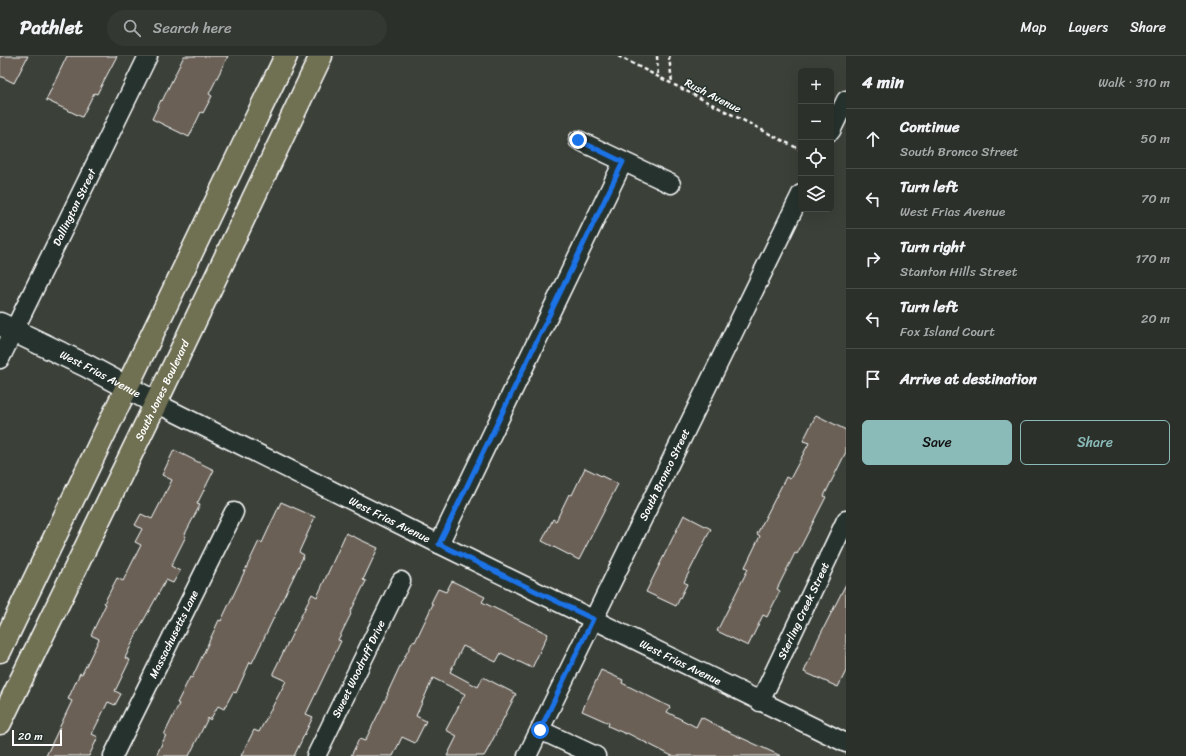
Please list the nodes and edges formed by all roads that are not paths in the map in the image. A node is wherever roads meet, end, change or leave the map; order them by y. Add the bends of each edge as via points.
1 (148, 56) edge
2 (286, 56) edge
3 (321, 56) edge
4 (846, 100) edge
5 (834, 125) edge
6 (578, 140) dead end
7 (623, 162) junction
8 (671, 184) dead end
9 (798, 200) edge
10 (7, 327) edge
11 (0, 359) edge
12 (126, 387) junction
13 (156, 403) junction
14 (234, 512) dead end
15 (846, 520) edge
16 (439, 544) junction
17 (401, 581) dead end
18 (593, 619) junction
19 (0, 651) edge
20 (760, 702) junction
21 (0, 723) edge
22 (540, 730) junction
23 (846, 743) edge
24 (113, 756) edge
25 (316, 756) edge
26 (527, 756) edge
27 (596, 756) edge

1 - 10 street, Dallington Street
2 - 12 main road
3 - 13 main road, South Jones Boulevard
4 - 5 street
6 - 7 street
7 - 8 street
7 - 16 street
9 - 18 street, South Bronco Street
10 - 11 street, Dallington Street
10 - 12 street, West Frias Avenue
12 - 13 street, West Frias Avenue
12 - 19 main road
13 - 16 street, West Frias Avenue
13 - 21 main road, South Jones Boulevard
14 - 24 street, Massachusetts Lane
15 - 20 street, Sterling Creek Street
16 - 18 street, West Frias Avenue
17 - 25 street, Sweet Woodruff Drive
18 - 20 street, West Frias Avenue
18 - 22 street, South Bronco Street
20 - 23 street, West Frias Avenue
22 - 26 street, South Bronco Street
22 - 27 street

